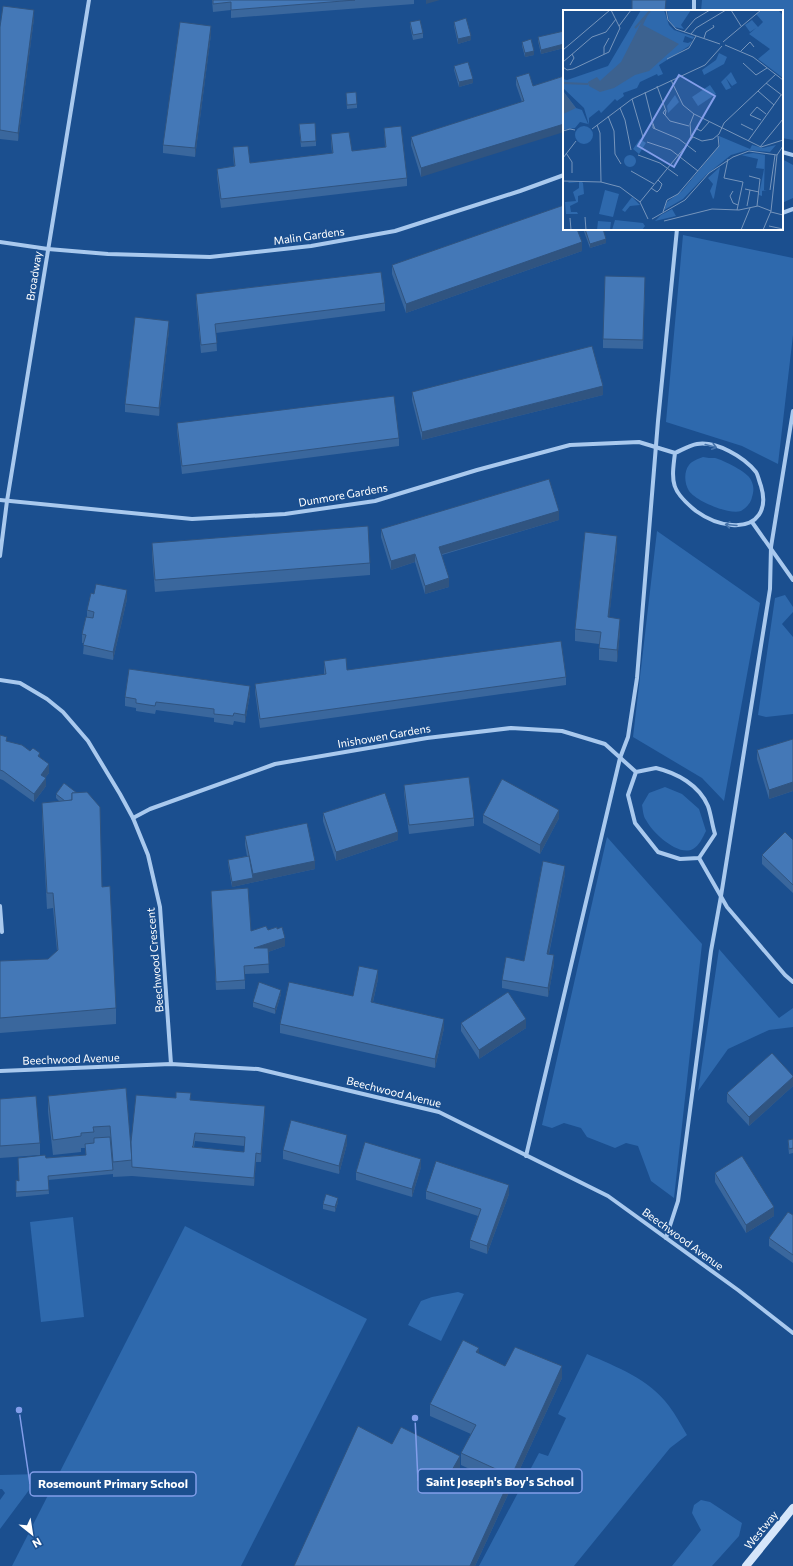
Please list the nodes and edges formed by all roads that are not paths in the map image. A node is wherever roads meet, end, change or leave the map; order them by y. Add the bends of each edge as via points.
1 (88, 0) edge
2 (783, 152) edge
3 (793, 156) edge
4 (563, 175) edge
5 (793, 209) edge
6 (783, 212) edge
7 (677, 230) edge
8 (0, 242) edge
9 (48, 249) junction
10 (793, 411) edge
11 (657, 448) junction
12 (675, 453) junction
13 (0, 500) edge
14 (7, 501) junction
15 (752, 522) junction
16 (771, 547) junction
17 (0, 556) edge
18 (793, 580) edge
19 (0, 680) edge
20 (620, 758) junction
21 (636, 772) junction
22 (132, 818) junction
23 (699, 858) junction
24 (721, 896) junction
25 (0, 906) edge
26 (2, 932) dead end
27 (793, 982) edge
28 (171, 1064) junction
29 (0, 1071) edge
30 (526, 1156) junction
31 (666, 1238) junction
32 (793, 1333) edge
33 (793, 1508) edge
34 (746, 1566) edge

1 - 9 street, Broadway
2 - 3 street
4 - 9 street, Malin Gardens via 520,192 395,231 311,246 210,258
5 - 6 street
7 - 11 street
8 - 9 street, Malin Gardens
9 - 14 street, Broadway
10 - 16 street
11 - 12 street, Dunmore Gardens
11 - 14 street, Dunmore Gardens via 639,442 570,445 375,501 285,514 192,519
11 - 20 street via 637,678 628,737
15 -> 12 street via 740,526 725,525 706,518 683,501 672,483
12 -> 15 street via 696,444 708,444 734,453 756,472 764,496 760,514
13 - 14 street, Dunmore Gardens
14 - 17 street, Broadway
15 - 16 street
16 - 18 street
16 - 24 street via 770,589
19 - 22 street, Beechwood Crescent via 20,684 64,712 88,741
20 - 21 street, Inishowen Gardens
20 - 22 street, Inishowen Gardens via 605,744 562,731 511,728 426,738 275,764 150,809
20 - 30 street
21 - 23 street via 628,795 635,823 658,852 680,859
21 - 23 street via 656,768 667,771 686,780 699,792 708,806 715,834
22 - 28 street, Beechwood Crescent via 148,855 160,907
23 - 24 street
24 - 27 street via 727,907
24 - 31 street via 711,951 678,1201
25 - 26 street
28 - 29 street, Beechwood Avenue
28 - 30 street, Beechwood Avenue via 258,1069 439,1112
30 - 31 street, Beechwood Avenue via 608,1196
31 - 32 street, Beechwood Avenue
33 - 34 street, Westway

